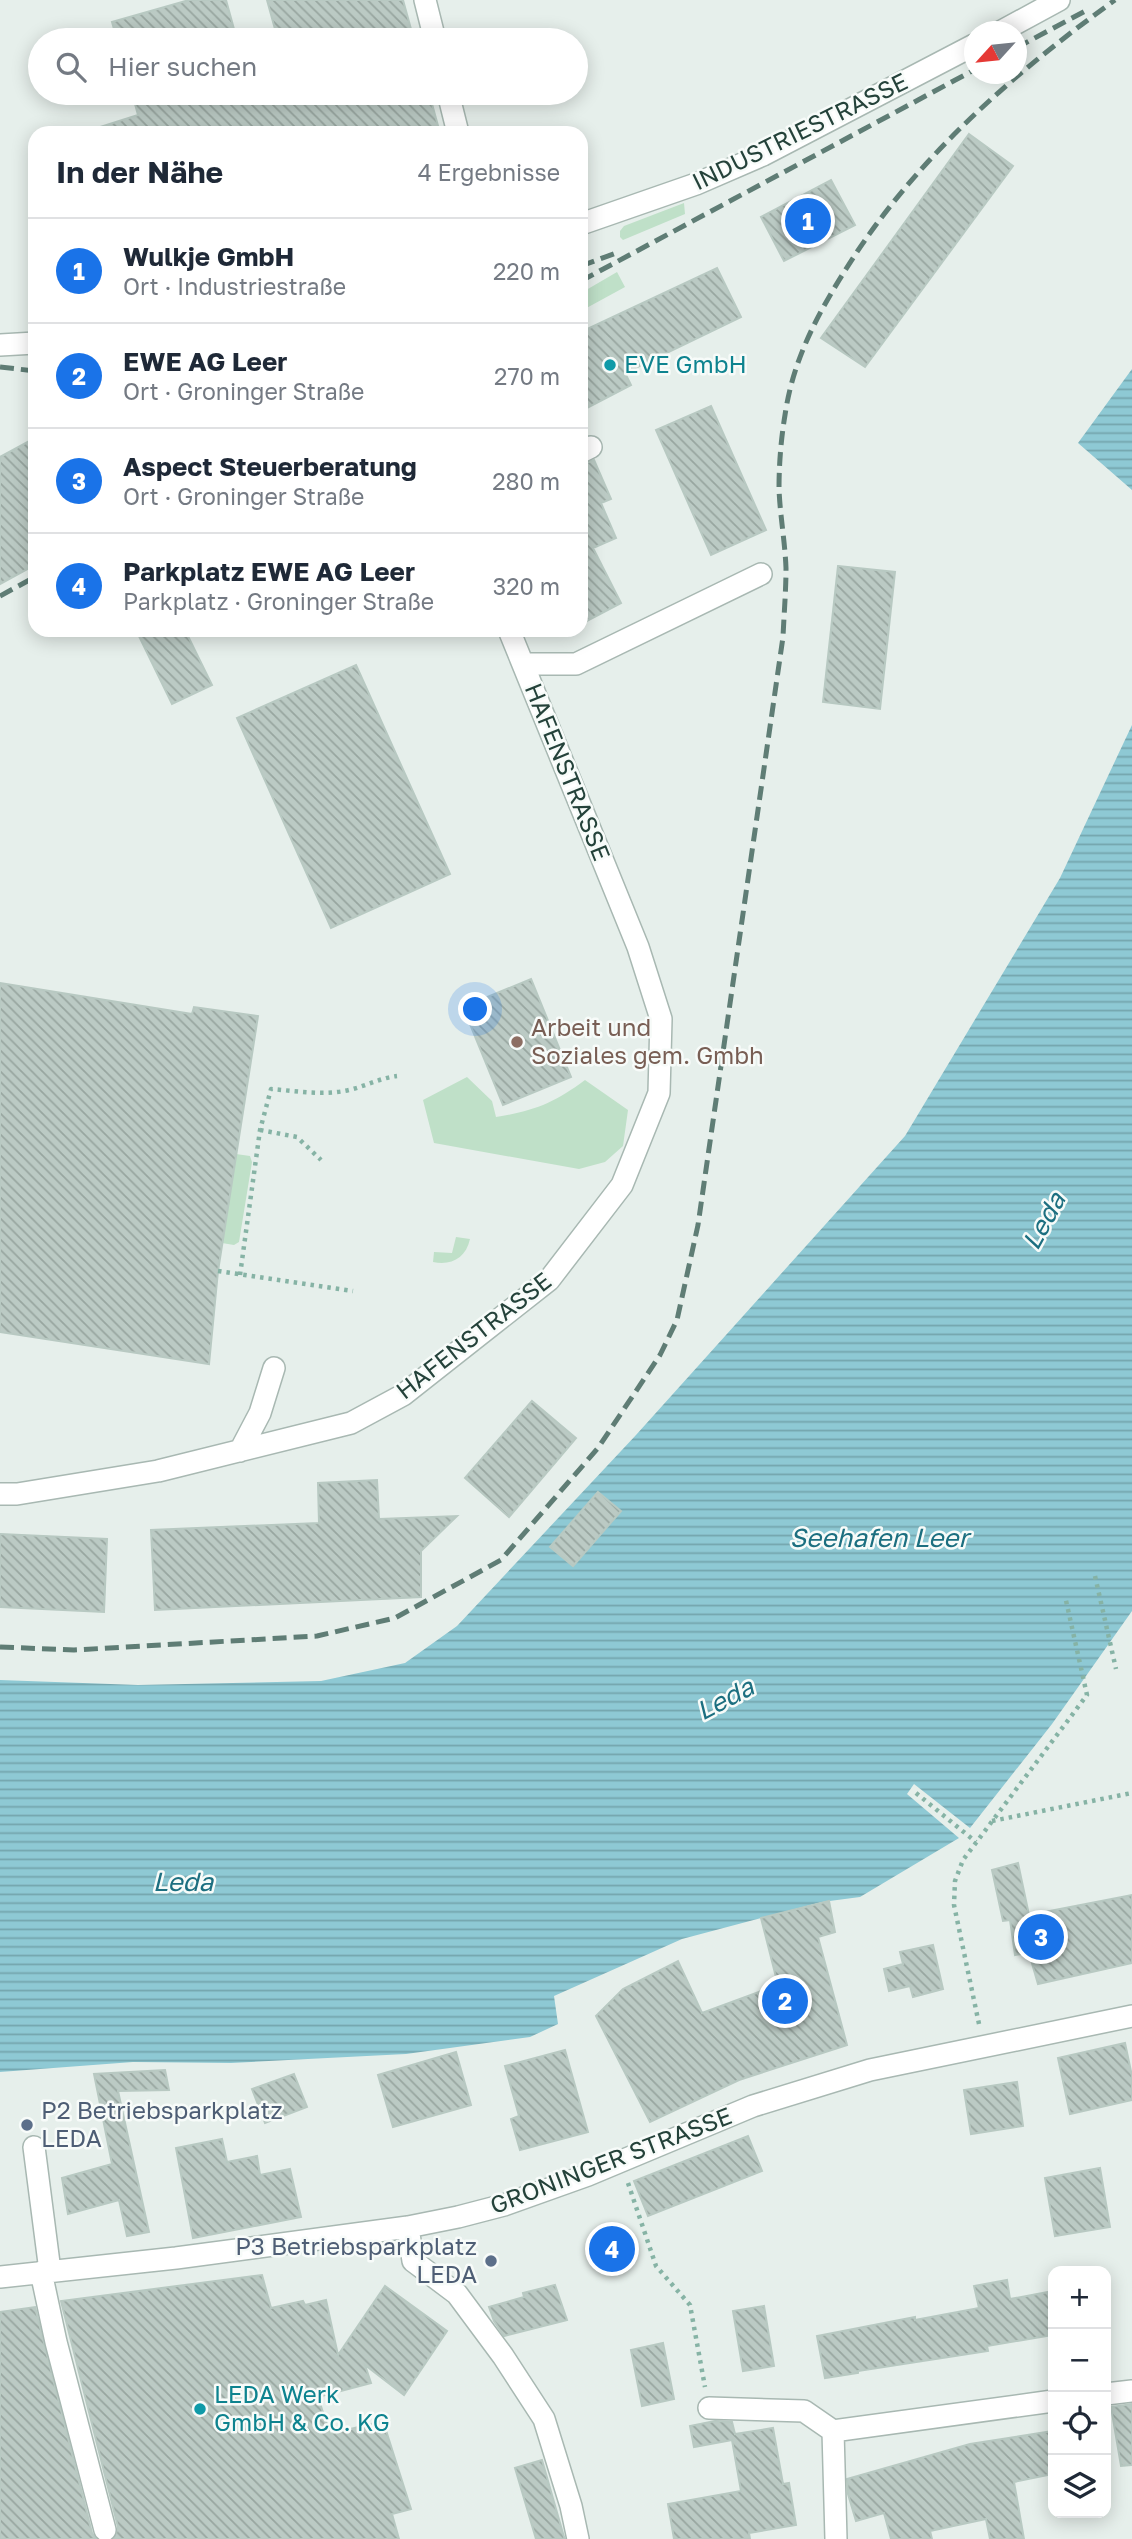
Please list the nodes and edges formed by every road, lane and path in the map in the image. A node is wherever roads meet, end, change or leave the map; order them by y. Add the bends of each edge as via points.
1 (425, 0) edge
2 (1059, 0) edge
3 (1020, 21) edge
4 (432, 28) edge
5 (964, 51) edge
6 (451, 105) edge
7 (456, 126) edge
8 (588, 222) edge
9 (28, 343) edge
10 (0, 345) edge
11 (761, 574) dead end
12 (512, 637) edge
13 (524, 664) junction
14 (397, 1076) dead end
15 (260, 1130) junction
16 (321, 1160) dead end
17 (218, 1271) dead end
18 (240, 1275) junction
19 (353, 1291) dead end
20 (274, 1368) dead end
21 (240, 1451) junction
22 (0, 1494) edge
23 (1095, 1576) dead end
24 (1065, 1597) dead end
25 (1116, 1669) dead end
26 (916, 1793) dead end
27 (1132, 1793) edge
28 (992, 1821) junction
29 (976, 1842) junction
30 (1132, 2017) edge
31 (984, 2046) junction
32 (34, 2147) dead end
33 (623, 2161) junction
34 (408, 2227) junction
35 (46, 2272) junction
36 (0, 2277) edge
37 (1132, 2391) edge
38 (1111, 2394) edge
39 (1048, 2402) edge
40 (709, 2408) joint
41 (833, 2431) junction
42 (105, 2530) dead end
43 (578, 2539) edge
44 (836, 2539) edge

1 - 4 street
2 - 3 street
5 - 8 street, INDUSTRIESTRASSE via 763,155
6 - 7 street
9 - 10 street
11 - 13 street via 576,664
12 - 13 street, HAFENSTRASSE
13 - 21 street, HAFENSTRASSE via 638,947 661,1019 659,1093 622,1185 549,1280 403,1395 351,1423
14 - 15 path via 335,1093 271,1089
15 - 16 path via 297,1137
15 - 18 path
17 - 18 path
18 - 19 path
20 - 21 street via 260,1413
21 - 22 street, HAFENSTRASSE via 158,1471
23 - 25 path
24 - 28 path via 1087,1695
26 - 29 path
27 - 28 path
28 - 29 path
29 - 31 path via 955,1881 954,1905
30 - 31 street, GRONINGER STRASSE
31 - 33 street, GRONINGER STRASSE via 891,2064 753,2106
32 - 35 street
33 - 34 street, GRONINGER STRASSE via 590,2183
33 - 40 path via 656,2266 690,2305
34 - 35 street, GRONINGER STRASSE
34 - 43 street via 413,2261 457,2294 544,2418
35 - 36 street, GRONINGER STRASSE
35 - 42 street via 56,2342
37 - 38 street
39 - 41 street
40 - 41 street via 804,2411
41 - 44 street

